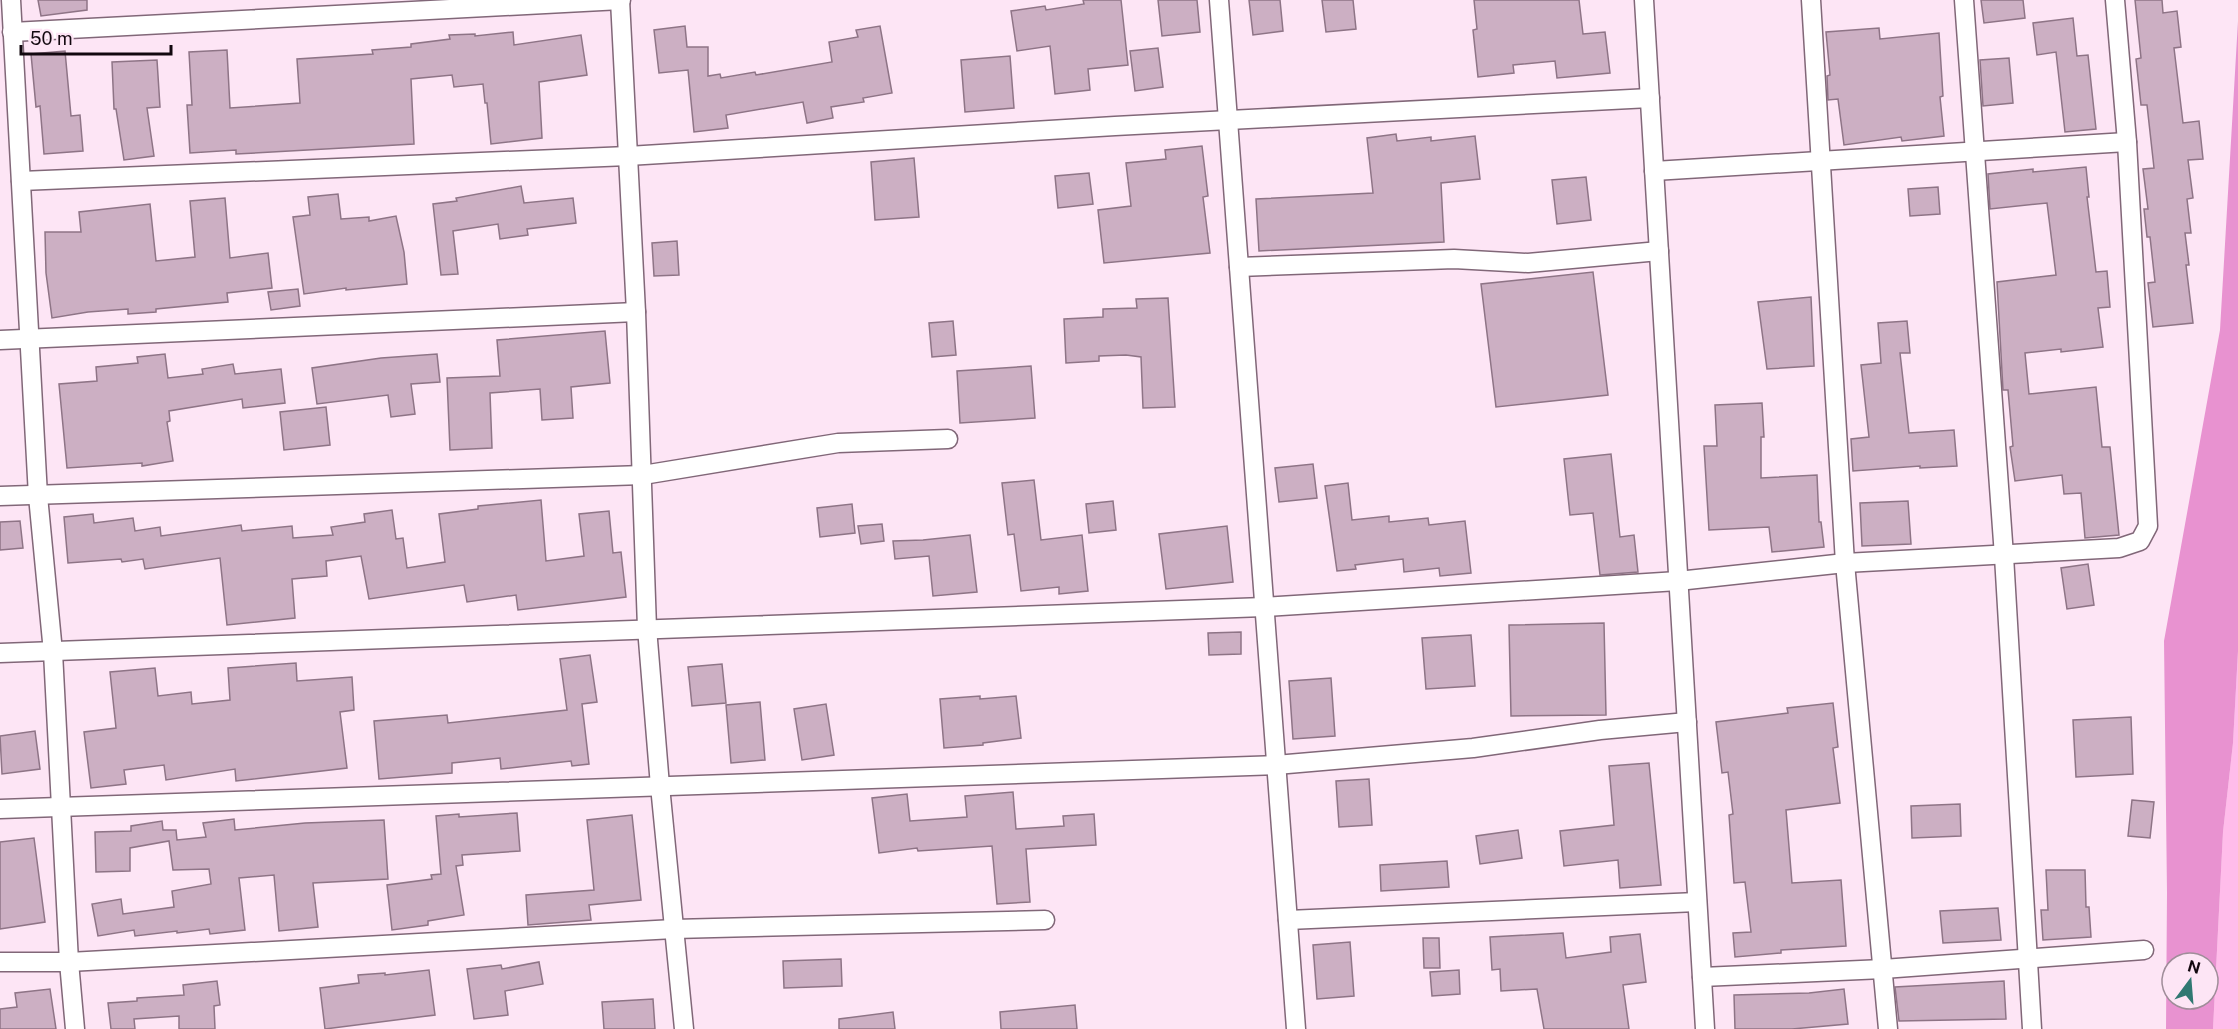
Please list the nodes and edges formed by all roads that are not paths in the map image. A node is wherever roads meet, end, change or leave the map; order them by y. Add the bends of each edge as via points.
1 (11, 0) edge
2 (620, 0) edge
3 (1219, 0) edge
4 (1644, 0) edge
5 (1811, 0) edge
6 (1964, 0) edge
7 (2115, 0) edge
8 (12, 32) junction
9 (1650, 98) junction
10 (1228, 119) junction
11 (2127, 142) junction
12 (1976, 153) junction
13 (628, 156) junction
14 (1822, 162) junction
15 (1654, 171) junction
16 (21, 181) junction
17 (1659, 251) junction
18 (1239, 267) junction
19 (636, 312) junction
20 (30, 338) junction
21 (0, 340) edge
22 (948, 439) dead end
23 (643, 475) junction
24 (0, 496) edge
25 (38, 496) junction
26 (2004, 556) junction
27 (1845, 563) junction
28 (1678, 581) junction
29 (1264, 607) junction
30 (647, 628) junction
31 (53, 652) junction
32 (0, 653) edge
33 (1687, 722) junction
34 (1276, 765) junction
35 (660, 786) junction
36 (60, 806) junction
37 (0, 809) edge
38 (1698, 902) junction
39 (1045, 920) dead end
40 (1287, 921) junction
41 (674, 929) junction
42 (2144, 950) dead end
43 (2029, 959) junction
44 (0, 962) edge
45 (69, 962) junction
46 (1883, 969) junction
47 (1702, 977) junction
48 (75, 1029) edge
49 (684, 1029) edge
50 (1296, 1029) edge
51 (1705, 1029) edge
52 (1888, 1029) edge
53 (2032, 1029) edge

1 - 8 street
2 - 8 street
2 - 13 street
3 - 10 street
4 - 9 street
5 - 14 street
6 - 12 street
7 - 11 street
8 - 16 street
9 - 10 street
9 - 15 street
10 - 13 street
10 - 18 street
11 - 12 street
11 - 26 street via 2148,526 2140,541 2118,548
12 - 14 street
12 - 26 street
13 - 16 street
13 - 19 street
14 - 15 street
14 - 27 street
15 - 17 street
16 - 20 street
17 - 18 street via 1528,263 1454,259
17 - 28 street
18 - 29 street
19 - 20 street
19 - 23 street
20 - 21 street
20 - 25 street
22 - 23 street via 838,443
23 - 25 street
23 - 30 street
24 - 25 street
25 - 31 street
26 - 27 street
26 - 43 street
27 - 28 street
27 - 46 street
28 - 29 street
28 - 33 street
29 - 30 street
29 - 34 street
30 - 31 street
30 - 35 street
31 - 32 street
31 - 36 street
33 - 34 street via 1473,748
33 - 38 street
34 - 35 street
34 - 40 street
35 - 36 street
35 - 41 street
36 - 37 street
36 - 45 street
38 - 40 street
38 - 47 street
39 - 41 street
40 - 50 street
41 - 45 street
41 - 49 street
42 - 43 street
43 - 46 street
43 - 53 street
44 - 45 street
45 - 48 street
46 - 47 street
46 - 52 street
47 - 51 street

